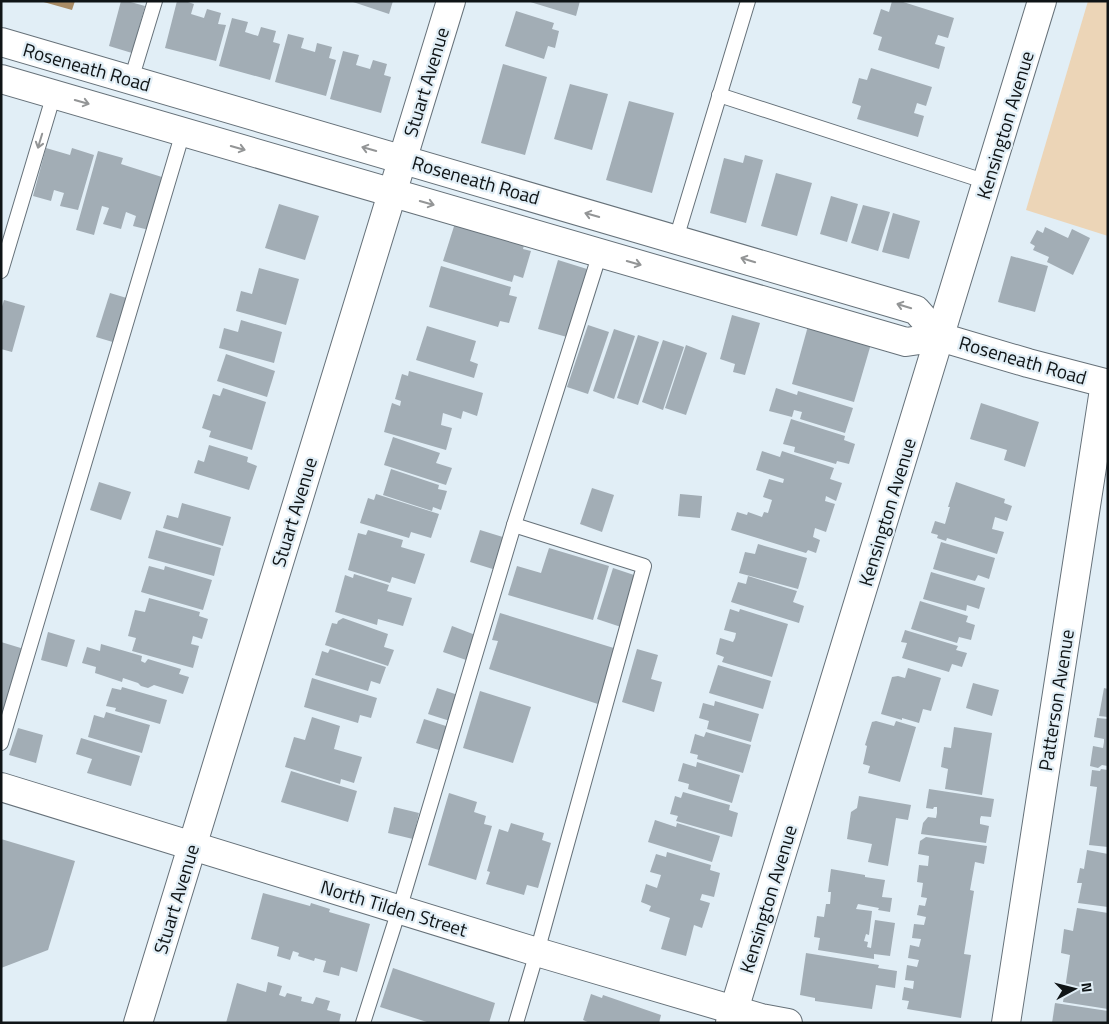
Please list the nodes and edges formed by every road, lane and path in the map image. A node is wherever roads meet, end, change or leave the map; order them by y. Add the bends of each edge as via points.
1 (155, 1) edge
2 (450, 1) edge
3 (748, 1) edge
4 (1042, 1) edge
5 (1, 42) edge
6 (1, 79) edge
7 (131, 80) junction
8 (54, 94) junction
9 (719, 95) junction
10 (183, 132) junction
11 (402, 159) junction
12 (988, 182) junction
13 (392, 193) junction
14 (676, 239) junction
15 (600, 253) junction
16 (1, 271) edge
17 (940, 336) junction
18 (1107, 382) edge
19 (514, 525) junction
20 (1, 743) edge
21 (1, 787) edge
22 (193, 845) junction
23 (399, 910) junction
24 (537, 952) junction
25 (732, 1016) edge
26 (138, 1023) edge
27 (363, 1023) edge
28 (516, 1023) edge
29 (788, 1023) edge
30 (1006, 1023) edge

1 - 7 lane
2 - 11 street, Stuart Avenue
3 - 9 lane
4 - 12 street, Kensington Avenue
5 - 7 street, Roseneath Road
6 - 8 street, Roseneath Road
11 -> 7 street, Roseneath Road
8 -> 10 street, Roseneath Road
8 -> 16 lane
9 - 12 lane
9 - 14 lane
10 -> 13 street, Roseneath Road
10 - 20 lane
11 - 13 street, Stuart Avenue
14 -> 11 street, Roseneath Road
12 - 17 street, Kensington Avenue
13 -> 15 street, Roseneath Road
13 - 22 street, Stuart Avenue
17 -> 14 street, Roseneath Road via 916,310
15 -> 17 street, Roseneath Road via 906,342
15 - 19 lane
17 - 18 street, Roseneath Road via 1028,363
17 - 25 street, Kensington Avenue
18 - 30 street, Patterson Avenue
19 - 23 lane
19 - 24 lane via 644,566
21 - 22 street, North Tilden Street
22 - 23 street, North Tilden Street
22 - 26 street, Stuart Avenue
23 - 24 street, North Tilden Street
23 - 27 lane
24 - 25 street, North Tilden Street
24 - 28 lane
25 - 29 street, North Tilden Street

